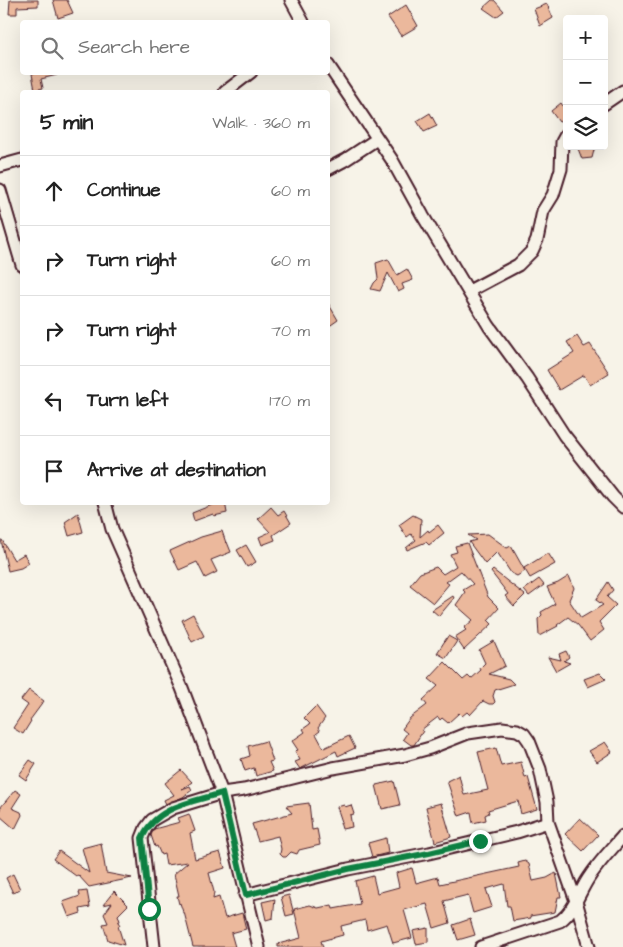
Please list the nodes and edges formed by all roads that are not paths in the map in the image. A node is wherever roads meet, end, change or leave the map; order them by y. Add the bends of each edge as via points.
1 (291, 0) edge
2 (302, 20) edge
3 (330, 68) edge
4 (248, 75) edge
5 (228, 90) edge
6 (623, 90) edge
7 (608, 101) edge
8 (377, 139) junction
9 (563, 140) edge
10 (20, 161) edge
11 (0, 166) edge
12 (330, 168) edge
13 (0, 190) edge
14 (20, 258) edge
15 (469, 292) junction
16 (106, 505) edge
17 (623, 507) edge
18 (222, 793) junction
19 (548, 822) junction
20 (623, 836) edge
21 (246, 895) junction
22 (576, 901) junction
23 (154, 947) edge
24 (259, 947) edge
25 (482, 947) edge
26 (589, 947) edge

1 - 2 street
3 - 8 street
4 - 5 street
6 - 7 street
8 - 12 street
8 - 15 street
9 - 15 street via 561,169 553,194 542,211 532,251 518,265
10 - 11 street
13 - 14 street
15 - 17 street via 564,434
16 - 18 street via 112,528 182,688
18 - 19 street via 405,755 468,733 502,728 517,730 529,740 540,769
18 - 21 street
18 - 23 street via 173,808 152,820 146,828 142,838
19 - 21 street
19 - 22 street
20 - 22 street via 598,863
21 - 24 street
22 - 25 street via 560,921
22 - 26 street

